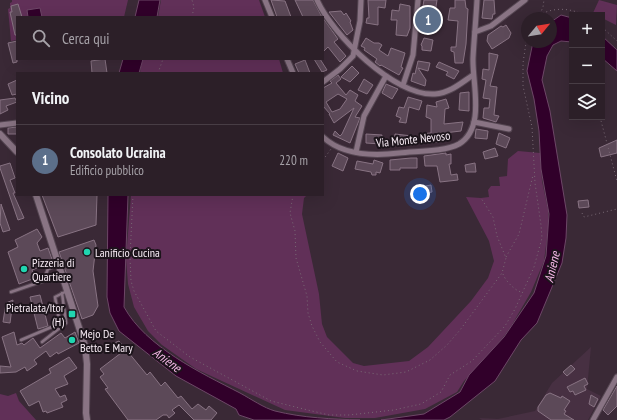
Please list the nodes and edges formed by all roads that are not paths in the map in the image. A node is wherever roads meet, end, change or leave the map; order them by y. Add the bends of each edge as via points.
1 (265, 0) edge
2 (317, 0) edge
3 (361, 0) edge
4 (418, 0) edge
5 (477, 0) edge
6 (525, 0) edge
7 (272, 16) edge
8 (475, 32) junction
9 (353, 50) junction
10 (287, 60) edge
11 (292, 72) edge
12 (473, 75) junction
13 (386, 76) junction
14 (324, 81) edge
15 (403, 85) junction
16 (474, 122) junction
17 (16, 123) edge
18 (0, 125) edge
19 (509, 129) dead end
20 (0, 134) edge
21 (324, 138) edge
22 (16, 151) edge
23 (356, 152) junction
24 (36, 196) edge
25 (60, 265) junction
26 (11, 292) dead end
27 (65, 292) junction
28 (20, 340) dead end
29 (42, 342) dead end
30 (617, 377) edge
31 (87, 420) edge
32 (593, 420) edge

1 - 7 street
2 - 9 street
3 - 9 street via 360,21
4 - 15 street via 413,55
5 - 8 street, Via Monte Nevoso
6 - 8 street via 491,26
8 - 12 street, Via Monte Nevoso
9 - 13 street
9 - 14 street via 349,61
10 - 11 street
12 - 15 street via 451,89 436,94 421,92
12 - 16 street, Via Monte Nevoso via 476,103
13 - 15 street
13 - 23 street via 364,116
16 - 19 street
16 - 23 street, Via Monte Nevoso via 465,139 453,146 388,155
17 - 18 street
20 - 22 street
21 - 23 street, Via Monte Nevoso via 334,146
24 - 25 street
25 - 26 lane via 48,269 43,281
25 - 27 street
27 - 28 lane via 54,297 59,319 54,326
27 - 29 lane via 66,323
27 - 31 street via 87,356
30 - 32 street

